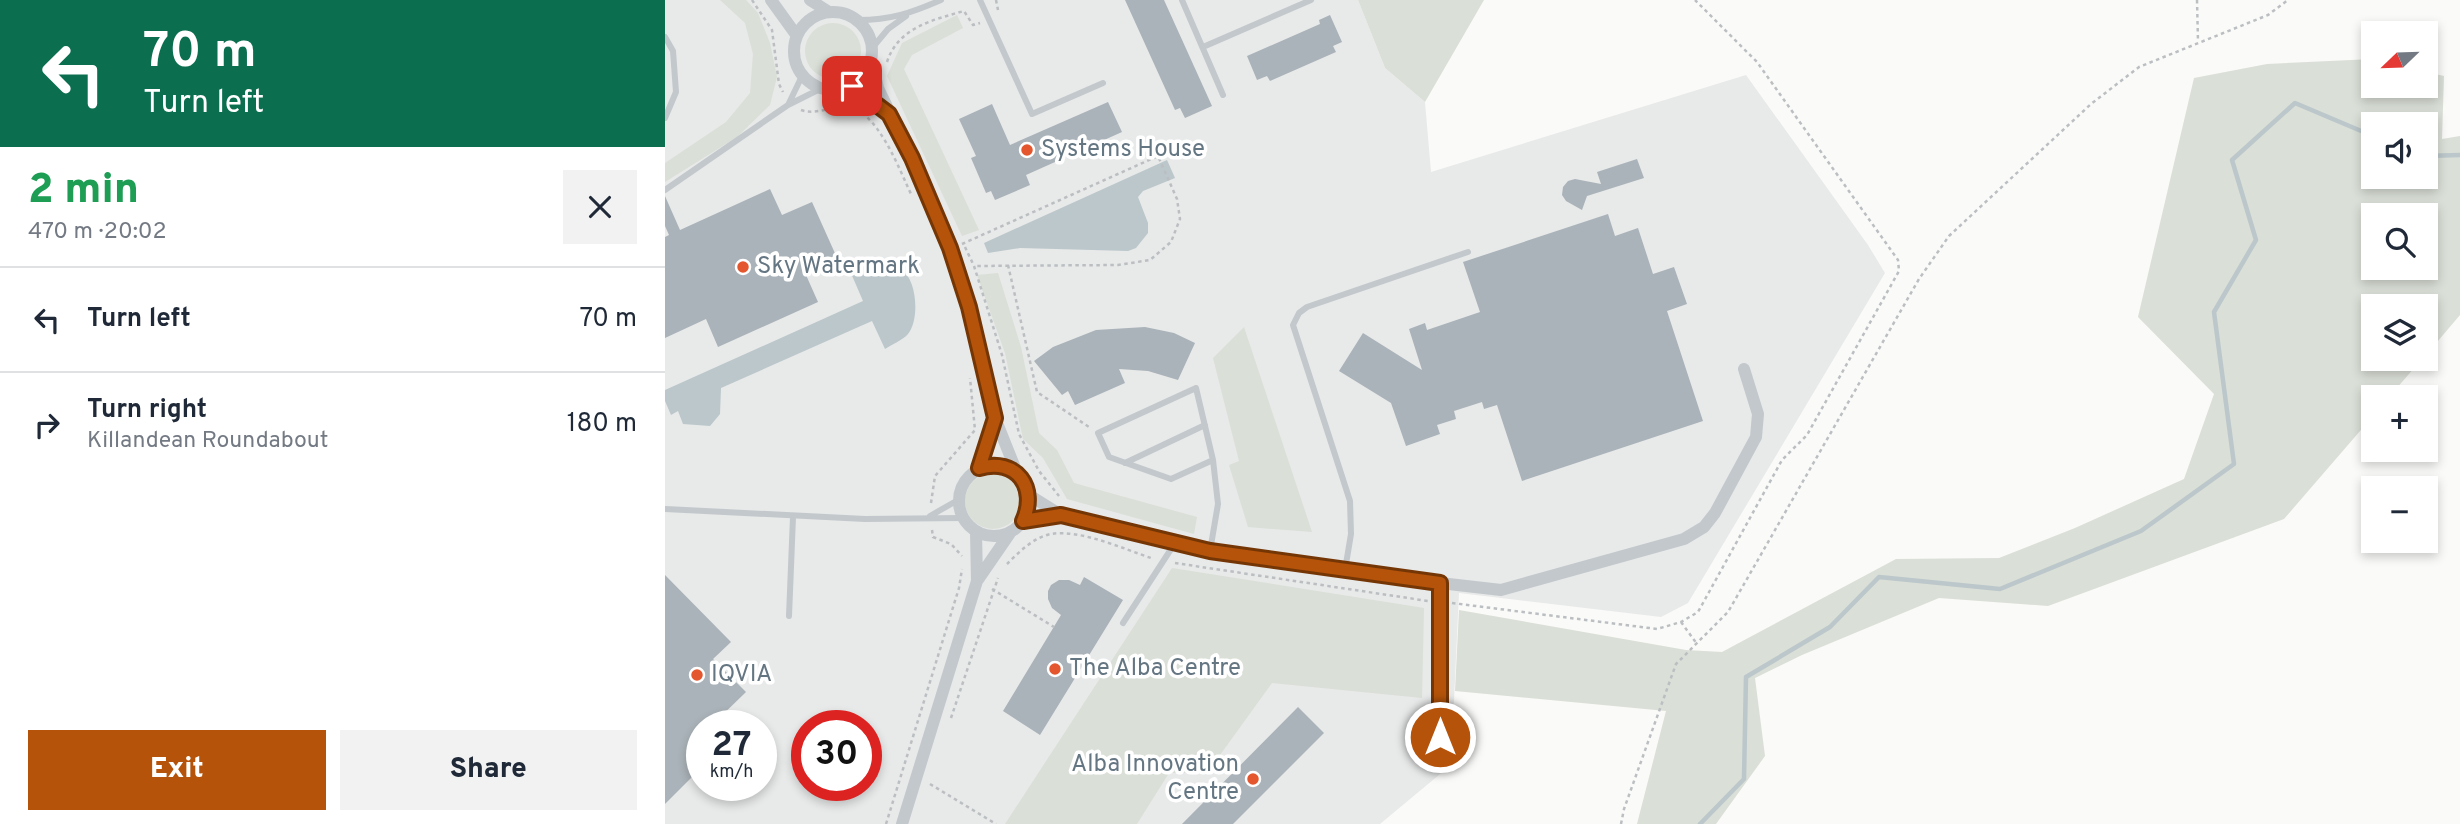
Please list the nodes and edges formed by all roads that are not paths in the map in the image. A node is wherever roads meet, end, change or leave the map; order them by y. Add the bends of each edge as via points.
1 (771, 0) edge
2 (810, 0) edge
3 (941, 0) edge
4 (980, 0) edge
5 (1182, 0) edge
6 (1311, 0) edge
7 (828, 12) junction
8 (908, 15) junction
9 (858, 20) junction
10 (797, 36) junction
11 (665, 37) edge
12 (873, 47) junction
13 (1203, 47) junction
14 (872, 63) junction
15 (802, 76) junction
16 (1103, 83) dead end
17 (852, 86) junction
18 (820, 89) junction
19 (1223, 95) dead end
20 (788, 105) junction
21 (889, 114) junction
22 (665, 118) edge
23 (665, 190) edge
24 (1468, 252) dead end
25 (1744, 369) dead end
26 (995, 418) junction
27 (1205, 425) junction
28 (1213, 460) junction
29 (1125, 463) junction
30 (979, 468) junction
31 (1017, 473) junction
32 (1029, 495) junction
33 (958, 500) junction
34 (1062, 508) junction
35 (665, 509) edge
36 (793, 517) junction
37 (928, 517) junction
38 (962, 518) junction
39 (1023, 521) junction
40 (976, 532) junction
41 (1010, 533) junction
42 (1175, 543) junction
43 (1210, 551) junction
44 (1345, 570) junction
45 (977, 581) junction
46 (1440, 583) junction
47 (789, 616) dead end
48 (1123, 623) dead end
49 (1440, 737) junction
50 (1412, 738) dead end
51 (1442, 755) dead end
52 (902, 824) edge

1 - 10 street
2 - 7 street
3 - 8 lane
4 - 16 lane via 1032,114
5 - 13 lane
6 - 13 lane
7 - 9 street
7 - 10 street via 813,17
8 - 9 lane
8 - 12 lane
9 - 12 street
10 - 15 street via 794,57
11 - 22 lane via 673,51 676,92
12 - 14 street
13 - 19 lane
14 - 17 street
14 - 21 street
15 - 18 street
15 - 20 lane
17 - 18 street
17 - 21 street
18 - 20 lane
20 - 23 lane
21 - 26 street via 950,248
24 - 44 lane via 1307,307 1293,325 1350,501
25 - 46 street via 1758,414 1756,437 1704,527 1684,539 1501,590
26 - 30 street
26 - 31 street
27 - 28 lane
27 - 29 lane
27 - 29 lane via 1196,388 1098,433 1109,457
28 - 29 lane via 1171,479
28 - 43 lane via 1217,504
30 - 31 street via 999,465
30 - 33 street via 968,475
31 - 32 street
32 - 34 street
32 - 39 street
33 - 37 lane
33 - 38 street
34 - 39 street
34 - 42 street
35 - 36 lane
36 - 37 lane
36 - 47 lane
37 - 38 lane
38 - 40 street
39 - 41 street
40 - 41 street via 987,536
40 - 45 street
41 - 45 street
42 - 43 street
42 - 48 lane
43 - 44 street
44 - 46 street
45 - 52 street
46 - 49 street
49 - 50 lane
49 - 51 street

